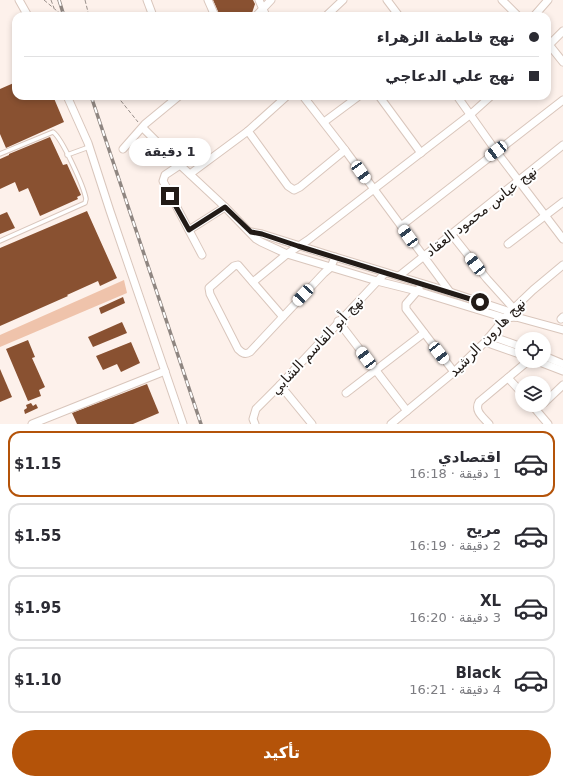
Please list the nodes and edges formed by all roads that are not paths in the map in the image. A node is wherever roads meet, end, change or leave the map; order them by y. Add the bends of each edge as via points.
1 (19, 0) edge
2 (148, 0) edge
3 (208, 0) edge
4 (259, 0) edge
5 (271, 0) edge
6 (343, 0) edge
7 (387, 0) edge
8 (502, 0) edge
9 (548, 0) edge
10 (263, 9) junction
11 (26, 12) edge
12 (152, 12) edge
13 (213, 12) edge
14 (260, 12) edge
15 (264, 12) edge
16 (330, 12) edge
17 (396, 12) edge
18 (514, 12) edge
19 (538, 12) edge
20 (563, 31) edge
21 (551, 42) edge
22 (551, 48) edge
23 (563, 62) edge
24 (69, 100) edge
25 (174, 100) edge
26 (283, 100) edge
27 (306, 100) edge
28 (354, 100) edge
29 (382, 100) edge
30 (460, 100) edge
31 (487, 100) edge
32 (563, 100) edge
33 (471, 114) junction
34 (324, 122) junction
35 (143, 128) junction
36 (248, 131) junction
37 (563, 145) edge
38 (90, 147) junction
39 (124, 150) dead end
40 (345, 150) junction
41 (496, 151) junction
42 (421, 153) junction
43 (0, 154) edge
44 (68, 155) junction
45 (180, 165) junction
46 (190, 174) junction
47 (520, 181) junction
48 (374, 190) junction
49 (563, 202) edge
50 (225, 207) junction
51 (545, 216) junction
52 (401, 226) junction
53 (189, 230) junction
54 (251, 232) junction
55 (452, 234) junction
56 (563, 239) edge
57 (0, 241) edge
58 (508, 244) dead end
59 (298, 246) junction
60 (287, 254) junction
61 (326, 254) junction
62 (202, 255) dead end
63 (424, 256) junction
64 (335, 257) junction
65 (322, 265) junction
66 (563, 265) edge
67 (331, 267) junction
68 (324, 273) junction
69 (385, 273) junction
70 (399, 276) junction
71 (377, 281) junction
72 (253, 282) junction
73 (423, 284) junction
74 (417, 291) junction
75 (450, 292) junction
76 (509, 313) junction
77 (283, 316) junction
78 (338, 321) junction
79 (563, 330) edge
80 (424, 333) junction
81 (491, 336) junction
82 (485, 342) junction
83 (515, 345) edge
84 (515, 353) edge
85 (551, 359) edge
86 (563, 364) edge
87 (551, 366) edge
88 (520, 368) edge
89 (375, 370) junction
90 (165, 371) junction
91 (563, 371) edge
92 (454, 372) junction
93 (508, 378) junction
94 (280, 385) junction
95 (563, 385) edge
96 (515, 386) edge
97 (346, 393) dead end
98 (551, 396) edge
99 (407, 411) junction
100 (540, 412) edge
101 (254, 421) edge
102 (32, 424) edge
103 (183, 424) edge
104 (312, 424) edge
105 (391, 424) edge
106 (489, 424) edge
107 (548, 424) edge

1 - 11 street
2 - 12 street
3 - 13 street
4 - 10 street
5 - 10 street
6 - 16 street
7 - 17 street
8 - 18 street
9 - 19 street
10 - 14 street
10 - 15 street
20 - 21 street
22 - 23 street
24 - 38 street
25 - 35 street
26 - 36 street
27 - 34 street
28 - 34 street
29 - 42 street
30 - 33 street
31 - 33 street
32 - 41 street
33 - 41 street
33 - 42 street
34 - 40 street
35 - 39 street
35 - 45 street
36 - 40 street via 288,186 294,190
36 - 46 street
37 - 47 street, نهج عباس محمود العقاد
38 - 44 lane
38 - 90 street
40 - 48 street
41 - 47 street
41 - 52 street
42 - 48 street
43 - 44 lane via 53,132
44 - 57 lane via 86,196 85,203
45 - 46 street
45 - 53 street via 165,175 163,181
46 - 50 street
47 - 51 street
47 - 55 street, نهج عباس محمود العقاد
48 - 52 street
48 - 59 street
49 - 51 street
50 - 53 street
50 - 54 street
51 - 56 street
51 - 58 street
52 - 63 street
53 - 62 street
54 - 59 street
54 - 60 street via 256,239
55 - 63 street, نهج عباس محمود العقاد
55 - 76 street via 487,279
59 - 60 street
59 - 61 street
60 - 65 street
60 - 72 street
61 - 64 street
61 - 65 street
63 - 70 street, نهج عباس محمود العقاد
63 - 75 street
64 - 67 street
64 - 69 street
65 - 67 street
65 - 68 street
66 - 76 street, نهج هارون الرشيد
67 - 68 street
67 - 71 street
68 - 77 street
69 - 70 street
69 - 71 street, نهج أبو القاسم الشابي
70 - 73 street
71 - 74 street
71 - 78 street, نهج أبو القاسم الشابي
72 - 77 street
72 - 77 street via 238,265 210,286 209,290 238,349 243,354 250,352
73 - 74 street
73 - 75 street
74 - 76 street
74 - 80 street via 406,304 406,309
75 - 76 street
76 - 79 street
76 - 81 street, نهج هارون الرشيد
78 - 89 street
78 - 94 street, نهج أبو القاسم الشابي
80 - 89 street
80 - 92 street
81 - 82 street, نهج هارون الرشيد
81 - 83 street
82 - 84 street
82 - 92 street, نهج هارون الرشيد
85 - 86 street
87 - 91 street
88 - 93 street
89 - 97 street
89 - 99 street
90 - 102 street
90 - 103 street
92 - 99 street, نهج هارون الرشيد
93 - 96 street
93 - 106 street via 476,406
94 - 101 street, نهج أبو القاسم الشابي via 256,409
94 - 104 street
95 - 98 street
99 - 105 street, نهج هارون الرشيد
100 - 107 street

